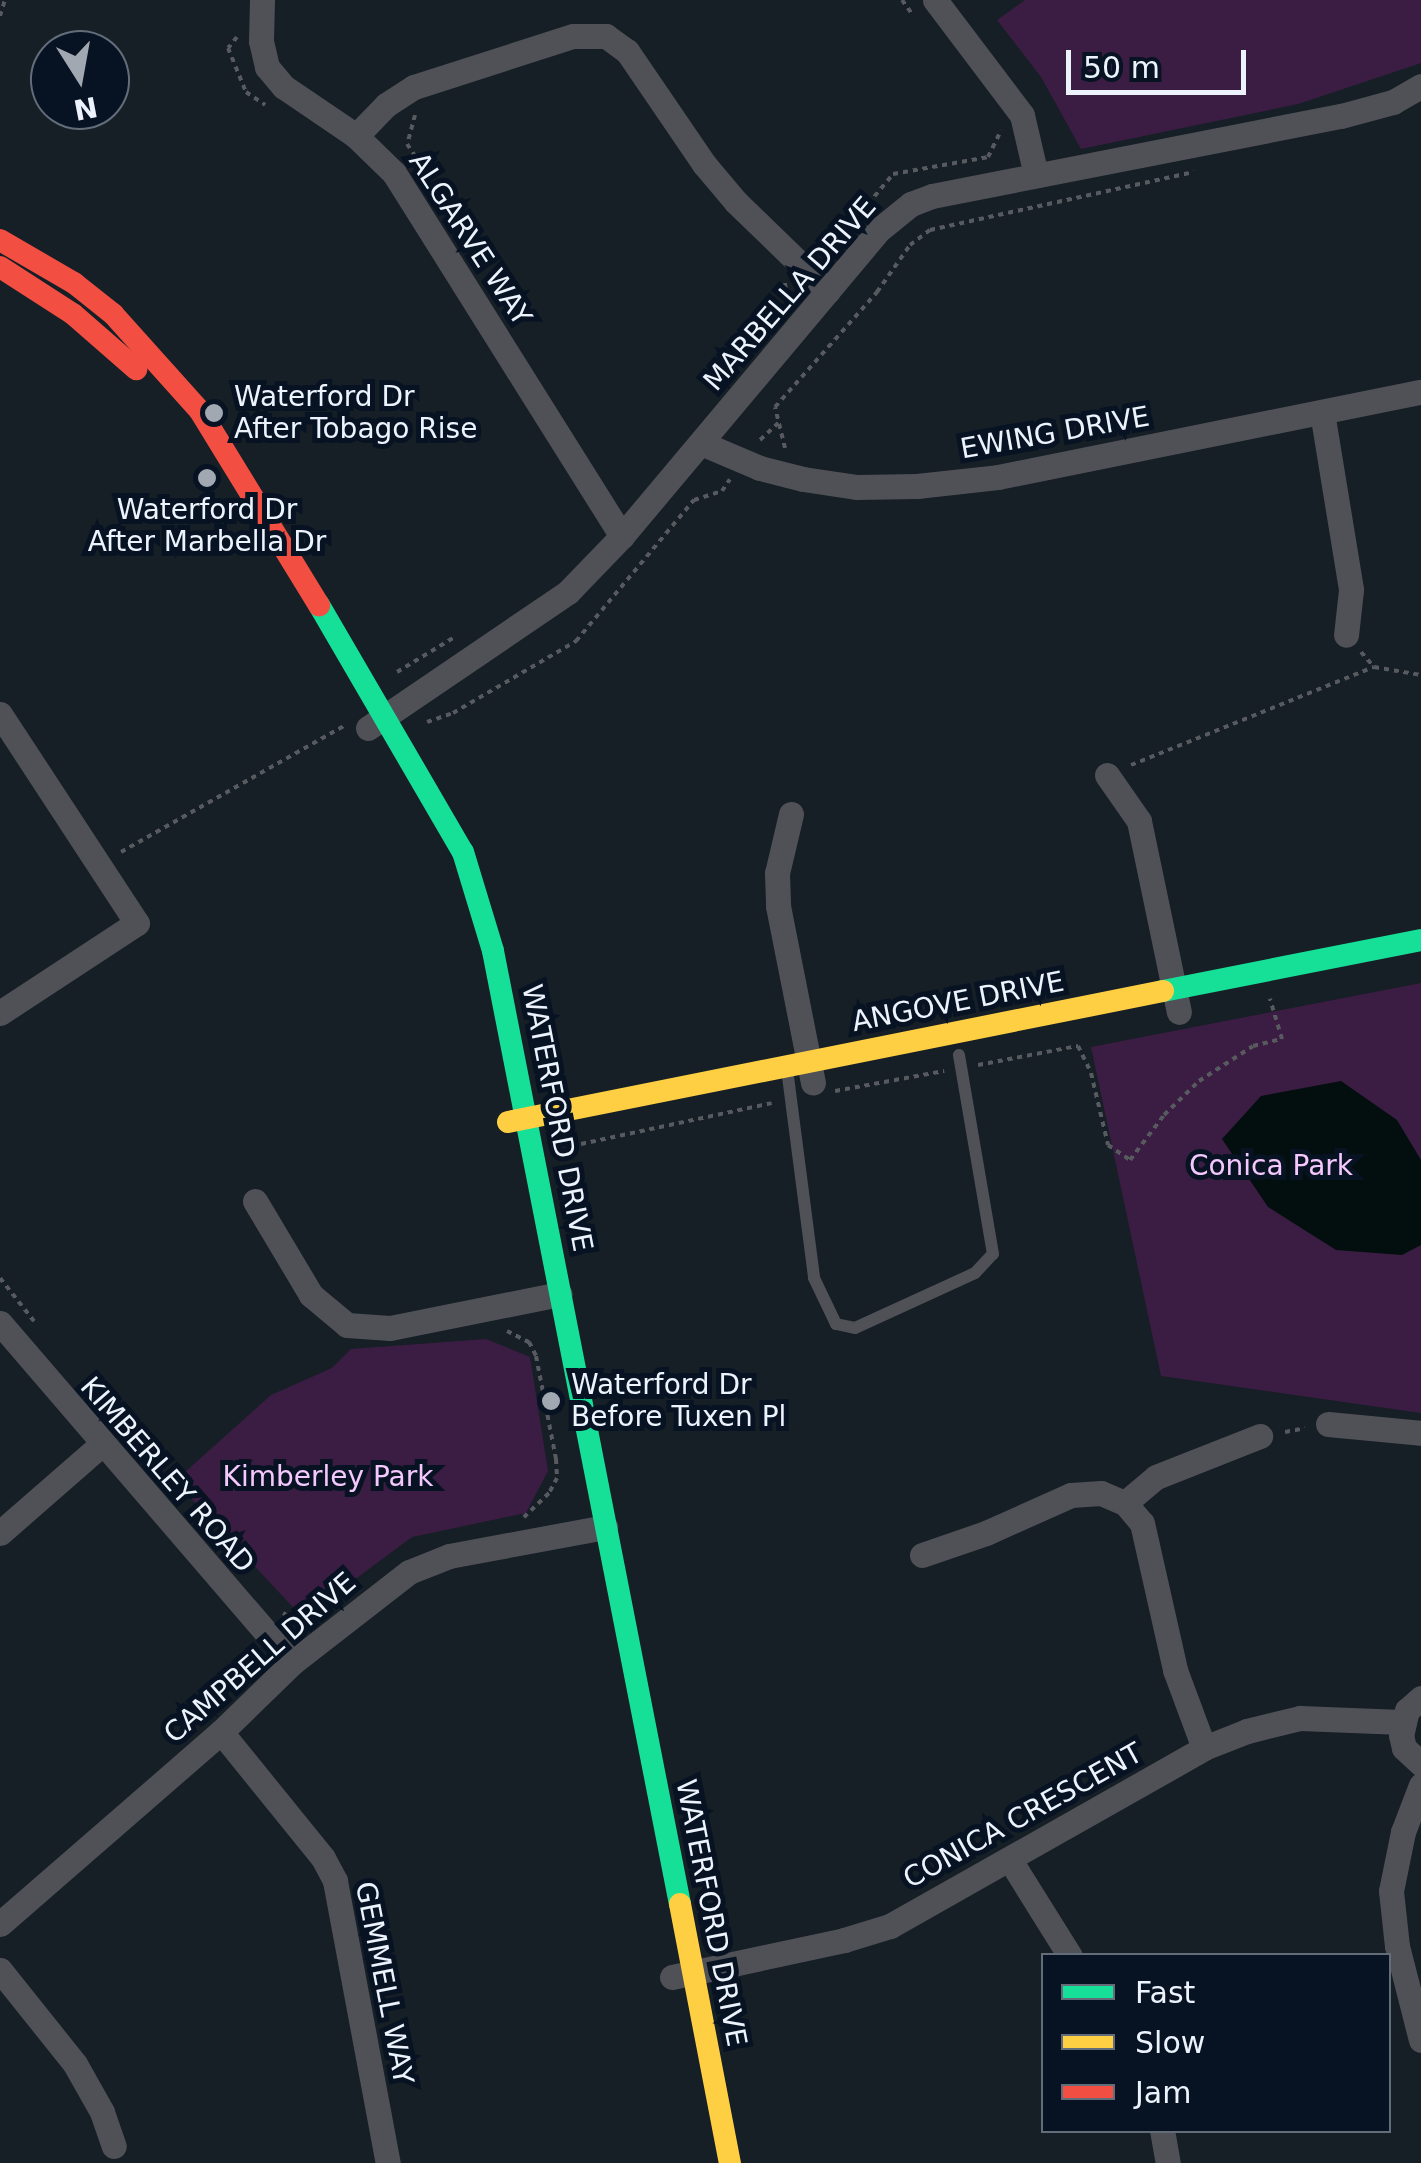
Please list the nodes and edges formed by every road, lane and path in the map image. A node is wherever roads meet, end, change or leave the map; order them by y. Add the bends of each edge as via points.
1 (5, 0) edge
2 (262, 0) edge
3 (902, 0) edge
4 (935, 0) edge
5 (0, 16) edge
6 (924, 29) dead end
7 (1421, 86) edge
8 (418, 107) dead end
9 (1001, 130) dead end
10 (356, 136) junction
11 (1197, 172) dead end
12 (1036, 175) junction
13 (400, 181) junction
14 (860, 215) dead end
15 (0, 240) edge
16 (0, 267) edge
17 (784, 272) dead end
18 (821, 284) junction
19 (785, 288) junction
20 (787, 306) dead end
21 (1421, 392) edge
22 (1322, 412) junction
23 (778, 423) junction
24 (701, 443) junction
25 (799, 452) dead end
26 (741, 460) junction
27 (622, 536) junction
28 (462, 632) dead end
29 (1346, 635) dead end
30 (397, 672) dead end
31 (1421, 675) edge
32 (0, 714) edge
33 (371, 720) junction
34 (428, 722) dead end
35 (1107, 774) joint
36 (791, 814) dead end
37 (98, 865) junction
38 (1421, 940) edge
39 (1421, 961) edge
40 (1177, 1001) junction
41 (0, 1014) edge
42 (959, 1055) junction
43 (799, 1075) junction
44 (520, 1132) junction
45 (255, 1201) dead end
46 (551, 1296) junction
47 (0, 1323) edge
48 (1328, 1424) joint
49 (1421, 1433) edge
50 (1260, 1436) joint
51 (101, 1445) junction
52 (1125, 1503) junction
53 (596, 1529) junction
54 (0, 1533) edge
55 (922, 1555) dead end
56 (292, 1663) junction
57 (1421, 1698) edge
58 (1402, 1722) junction
59 (221, 1732) junction
60 (1204, 1748) junction
61 (1421, 1764) edge
62 (1421, 1785) edge
63 (1010, 1860) junction
64 (0, 1924) edge
65 (1068, 1953) edge
66 (0, 1970) edge
67 (682, 1975) junction
68 (1421, 2040) edge
69 (1163, 2133) edge
70 (114, 2146) dead end
71 (388, 2163) edge
72 (708, 2163) edge
73 (730, 2163) edge
74 (1168, 2163) edge

1 - 5 path
2 - 10 street, ALGARVE WAY via 260,42 267,67 284,87
3 - 6 path
4 - 12 street via 1022,115
7 - 12 street, MARBELLA DRIVE via 1393,102 1341,116
8 - 13 path via 407,144 422,166
9 - 14 path via 988,157 893,174
10 - 13 street, ALGARVE WAY
10 - 18 street via 414,87 574,36 606,36 627,51 736,202
11 - 23 path via 930,230 910,245 775,408
12 - 18 street, MARBELLA DRIVE via 911,204
13 - 27 street, ALGARVE WAY
15 - 33 street, WATERFORD DRIVE via 74,283 172,375 215,436
16 - 33 street, WATERFORD DRIVE via 73,314 154,389
17 - 19 path
18 - 19 path
18 - 24 street, MARBELLA DRIVE
19 - 20 path
21 - 22 street, EWING DRIVE
22 - 26 street, EWING DRIVE via 998,477 917,486 857,487
22 - 29 street via 1351,590
23 - 25 path via 784,448
23 - 26 path
24 - 26 street, EWING DRIVE
24 - 27 street, MARBELLA DRIVE
26 - 34 path via 722,491 694,500 576,641
27 - 33 street, MARBELLA DRIVE via 536,618
28 - 30 path
31 - 35 path via 1374,667
32 - 37 street
33 - 37 path
33 - 44 street, WATERFORD DRIVE via 463,852 493,950
35 - 40 street via 1139,821
36 - 43 street via 777,874
37 - 41 street via 136,923
38 - 40 street, ANGOVE DRIVE
39 - 40 street, ANGOVE DRIVE
40 - 42 street, ANGOVE DRIVE
40 - 43 street, ANGOVE DRIVE
42 - 43 street, ANGOVE DRIVE
42 - 43 lane via 994,1254 975,1273 854,1328 836,1324 814,1278
43 - 44 street, ANGOVE DRIVE
44 - 46 street, WATERFORD DRIVE
45 - 46 street via 311,1295 346,1325 390,1328
46 - 53 street, WATERFORD DRIVE
47 - 51 street, KIMBERLEY ROAD
48 - 49 street
48 - 50 path
50 - 52 street via 1156,1476
51 - 54 street
51 - 56 street, KIMBERLEY ROAD
52 - 55 street via 1101,1493 1071,1496
52 - 60 street via 1142,1524 1174,1670
53 - 56 street, CAMPBELL DRIVE via 427,1563
53 - 67 street, WATERFORD DRIVE
56 - 59 street, CAMPBELL DRIVE
57 - 58 street
58 - 60 street, CONICA CRESCENT via 1300,1718
58 - 61 street via 1404,1748
59 - 64 street, CAMPBELL DRIVE
59 - 71 street, GEMMELL WAY via 335,1881
60 - 63 street, CONICA CRESCENT
62 - 68 street via 1392,1891 1397,1946
63 - 65 street
63 - 67 street, CONICA CRESCENT via 869,1934
66 - 70 street via 75,2064
67 - 72 street, WATERFORD DRIVE
67 - 73 street, WATERFORD DRIVE
69 - 74 street

